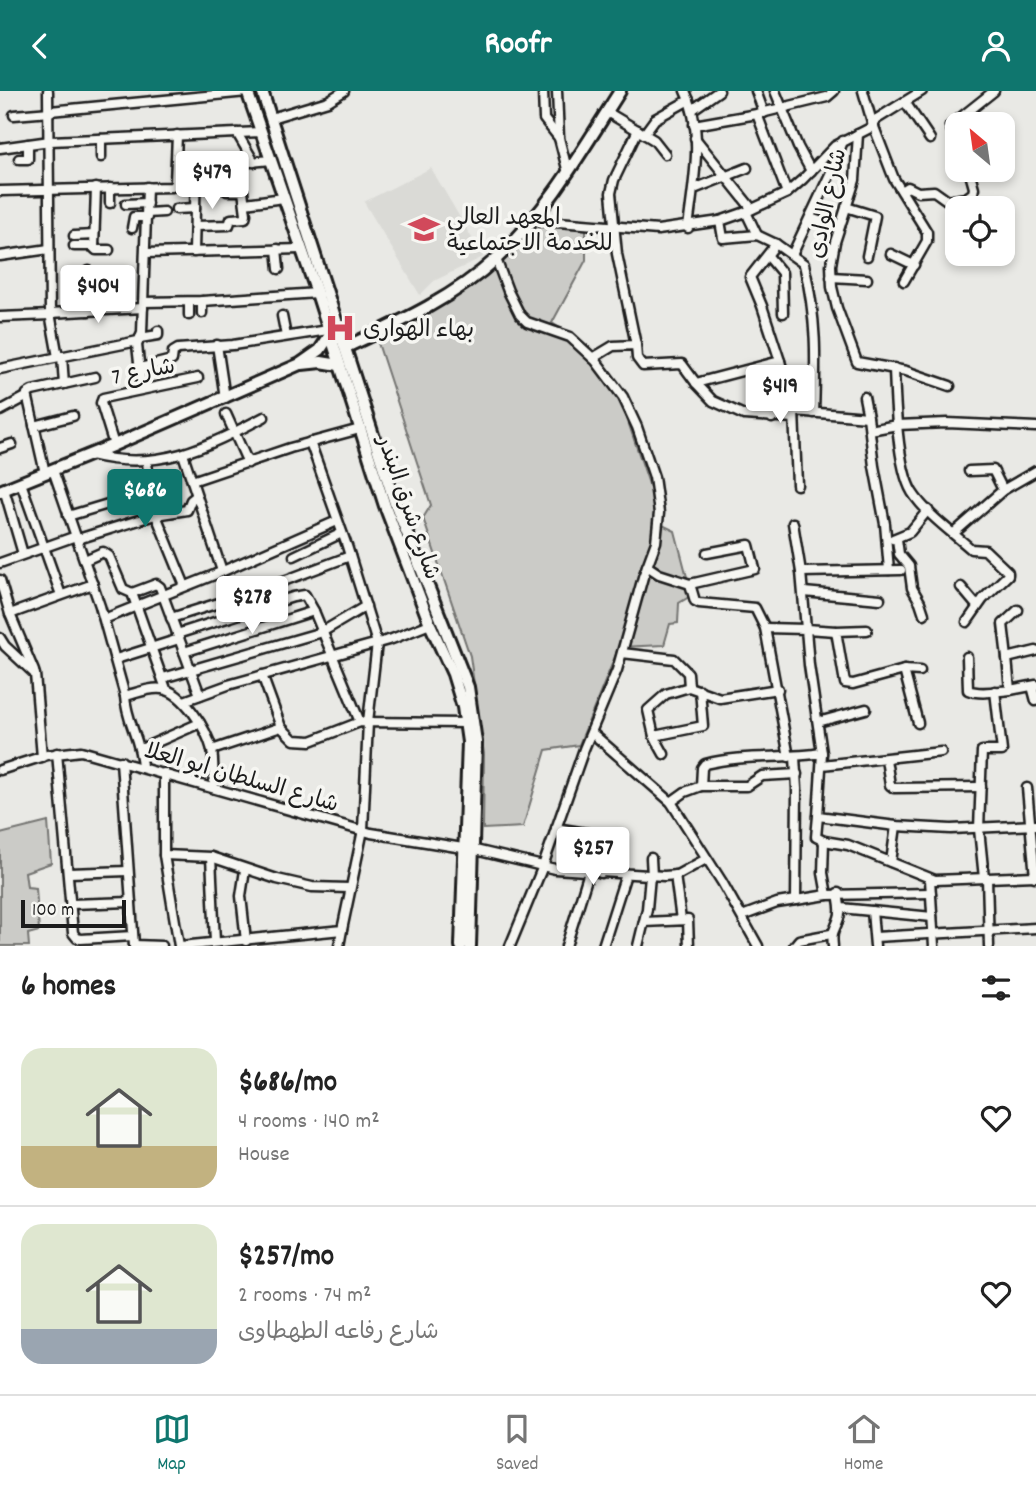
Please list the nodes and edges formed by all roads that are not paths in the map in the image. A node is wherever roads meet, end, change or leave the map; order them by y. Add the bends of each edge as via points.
1 (48, 91) edge
2 (262, 91) edge
3 (344, 91) edge
4 (543, 91) edge
5 (557, 91) edge
6 (620, 91) edge
7 (685, 91) edge
8 (719, 91) edge
9 (757, 91) edge
10 (775, 91) edge
11 (834, 91) edge
12 (863, 91) edge
13 (922, 91) edge
14 (994, 91) edge
15 (247, 92) edge
16 (205, 94) edge
17 (913, 94) edge
18 (169, 95) edge
19 (689, 100) junction
20 (905, 102) junction
21 (782, 108) junction
22 (692, 110) junction
23 (50, 111) junction
24 (607, 112) junction
25 (968, 112) edge
26 (760, 113) junction
27 (14, 115) dead end
28 (271, 118) junction
29 (873, 124) junction
30 (694, 125) junction
31 (261, 132) junction
32 (641, 132) junction
33 (237, 133) junction
34 (858, 134) junction
35 (177, 135) junction
36 (559, 138) junction
37 (695, 138) junction
38 (101, 139) junction
39 (930, 139) dead end
40 (50, 141) junction
41 (843, 141) junction
42 (28, 144) junction
43 (0, 148) edge
44 (665, 154) dead end
45 (101, 157) dead end
46 (19, 159) dead end
47 (271, 160) junction
48 (254, 162) junction
49 (196, 167) junction
50 (747, 168) dead end
51 (176, 169) junction
52 (811, 171) junction
53 (568, 173) junction
54 (241, 177) dead end
55 (726, 177) junction
56 (972, 182) edge
57 (147, 187) junction
58 (96, 188) junction
59 (110, 188) junction
60 (49, 189) junction
61 (694, 189) junction
62 (242, 190) junction
63 (0, 191) edge
64 (228, 191) dead end
65 (901, 191) junction
66 (787, 193) junction
67 (284, 198) junction
68 (110, 203) dead end
69 (245, 203) junction
70 (126, 204) dead end
71 (846, 207) junction
72 (195, 208) junction
73 (176, 209) dead end
74 (147, 211) junction
75 (749, 211) junction
76 (164, 212) dead end
77 (810, 218) junction
78 (533, 220) junction
79 (720, 221) junction
80 (195, 226) junction
81 (614, 226) junction
82 (688, 227) junction
83 (839, 227) junction
84 (132, 228) dead end
85 (94, 235) junction
86 (757, 235) junction
87 (74, 236) dead end
88 (776, 244) junction
89 (74, 246) dead end
90 (94, 246) junction
91 (50, 249) junction
92 (277, 249) junction
93 (301, 249) junction
94 (109, 250) dead end
95 (194, 252) junction
96 (146, 253) junction
97 (891, 254) dead end
98 (792, 255) junction
99 (867, 255) dead end
100 (0, 256) edge
101 (768, 256) junction
102 (496, 259) junction
103 (914, 265) junction
104 (279, 269) dead end
105 (89, 271) dead end
106 (831, 277) junction
107 (867, 279) dead end
108 (904, 281) dead end
109 (317, 293) junction
110 (202, 301) junction
111 (189, 302) junction
112 (143, 305) junction
113 (88, 311) junction
114 (202, 313) dead end
115 (783, 313) dead end
116 (50, 314) junction
117 (189, 315) dead end
118 (282, 316) dead end
119 (0, 317) edge
120 (158, 331) dead end
121 (329, 332) junction
122 (286, 336) junction
123 (139, 339) junction
124 (216, 345) junction
125 (636, 345) junction
126 (346, 348) junction
127 (60, 356) junction
128 (593, 358) junction
129 (780, 361) junction
130 (299, 364) junction
131 (340, 365) junction
132 (760, 367) junction
133 (140, 368) junction
134 (894, 368) junction
135 (0, 369) edge
136 (95, 377) dead end
137 (198, 378) dead end
138 (696, 383) junction
139 (64, 384) junction
140 (950, 386) dead end
141 (142, 389) junction
142 (26, 397) junction
143 (864, 397) dead end
144 (225, 398) junction
145 (0, 411) edge
146 (814, 413) junction
147 (226, 414) dead end
148 (794, 415) junction
149 (73, 416) dead end
150 (264, 417) dead end
151 (868, 417) junction
152 (772, 418) junction
153 (897, 425) junction
154 (34, 426) junction
155 (1036, 427) edge
156 (360, 429) junction
157 (870, 430) junction
158 (235, 432) junction
159 (310, 442) junction
160 (12, 444) dead end
161 (114, 445) junction
162 (0, 448) edge
163 (183, 454) junction
164 (90, 455) junction
165 (147, 462) junction
166 (248, 463) junction
167 (970, 471) dead end
168 (1036, 471) edge
169 (49, 472) junction
170 (192, 481) junction
171 (21, 483) junction
172 (797, 485) dead end
173 (2, 490) edge
174 (1003, 490) junction
175 (148, 492) junction
176 (196, 496) junction
177 (928, 510) junction
178 (155, 515) junction
179 (68, 516) junction
180 (337, 521) junction
181 (793, 523) dead end
182 (342, 533) junction
183 (954, 533) junction
184 (77, 537) junction
185 (897, 539) junction
186 (887, 540) junction
187 (44, 547) junction
188 (707, 553) dead end
189 (23, 554) junction
190 (294, 556) dead end
191 (350, 556) junction
192 (85, 560) junction
193 (0, 563) edge
194 (647, 566) junction
195 (889, 570) junction
196 (901, 570) dead end
197 (222, 571) junction
198 (801, 572) junction
199 (0, 580) edge
200 (93, 583) junction
201 (690, 585) junction
202 (185, 586) junction
203 (961, 587) dead end
204 (804, 592) junction
205 (132, 593) junction
206 (61, 595) junction
207 (163, 596) junction
208 (880, 600) dead end
209 (366, 606) junction
210 (977, 606) junction
211 (135, 607) junction
212 (1018, 610) dead end
213 (314, 611) junction
214 (10, 614) junction
215 (924, 614) dead end
216 (171, 618) junction
217 (104, 619) junction
218 (442, 620) junction
219 (967, 622) dead end
220 (430, 624) junction
221 (765, 628) junction
222 (806, 629) junction
223 (867, 630) dead end
224 (836, 631) junction
225 (322, 632) junction
226 (178, 636) junction
227 (442, 637) junction
228 (0, 638) edge
229 (377, 643) junction
230 (153, 648) junction
231 (184, 652) junction
232 (622, 653) junction
233 (1036, 653) edge
234 (331, 654) junction
235 (967, 657) dead end
236 (1006, 658) junction
237 (116, 659) junction
238 (904, 670) junction
239 (191, 671) junction
240 (920, 671) dead end
241 (35, 674) junction
242 (262, 675) junction
243 (163, 678) junction
244 (1034, 685) edge
245 (689, 687) junction
246 (166, 689) junction
247 (778, 689) junction
248 (700, 690) junction
249 (1010, 690) junction
250 (995, 691) junction
251 (200, 695) junction
252 (125, 696) junction
253 (184, 701) junction
254 (1036, 701) edge
255 (866, 709) dead end
256 (364, 722) junction
257 (818, 722) junction
258 (200, 723) junction
259 (466, 723) junction
260 (918, 723) dead end
261 (281, 727) junction
262 (592, 733) junction
263 (654, 736) junction
264 (141, 749) junction
265 (212, 750) junction
266 (941, 752) dead end
267 (57, 753) junction
268 (822, 753) junction
269 (664, 754) dead end
270 (42, 757) junction
271 (792, 757) junction
272 (886, 759) junction
273 (121, 761) junction
274 (822, 765) junction
275 (142, 767) junction
276 (0, 770) edge
277 (164, 773) junction
278 (797, 774) junction
279 (701, 786) junction
280 (981, 787) junction
281 (214, 788) junction
282 (1027, 788) dead end
283 (671, 802) junction
284 (817, 816) junction
285 (1034, 825) edge
286 (896, 826) junction
287 (556, 828) junction
288 (979, 829) junction
289 (363, 831) junction
290 (824, 841) junction
291 (470, 849) junction
292 (164, 855) junction
293 (211, 857) junction
294 (651, 858) dead end
295 (706, 859) junction
296 (891, 862) junction
297 (543, 866) junction
298 (245, 870) junction
299 (128, 871) junction
300 (589, 872) junction
301 (69, 873) junction
302 (601, 873) junction
303 (626, 874) junction
304 (675, 875) junction
305 (651, 876) junction
306 (1035, 877) edge
307 (986, 878) junction
308 (930, 879) junction
309 (349, 888) junction
310 (838, 893) junction
311 (931, 893) junction
312 (827, 895) junction
313 (796, 900) junction
314 (131, 902) junction
315 (71, 904) junction
316 (841, 908) junction
317 (872, 911) junction
318 (742, 916) junction
319 (932, 917) junction
320 (681, 920) junction
321 (644, 922) junction
322 (1036, 928) edge
323 (342, 930) junction
324 (989, 930) junction
325 (831, 933) junction
326 (933, 934) junction
327 (246, 941) junction
328 (215, 942) junction
329 (277, 942) edge
330 (875, 942) edge
331 (134, 943) edge
332 (162, 946) edge
333 (180, 946) edge
334 (339, 946) edge
335 (461, 946) edge
336 (470, 946) edge
337 (510, 946) edge
338 (566, 946) edge
339 (603, 946) edge
340 (638, 946) edge
341 (689, 946) edge
342 (758, 946) edge
343 (794, 946) edge
344 (833, 946) edge
345 (934, 946) edge
346 (989, 946) edge

1 - 23 street
2 - 28 main road, شارع شرق البندر
3 - 28 street
4 - 36 street via 544,119
5 - 36 street
6 - 24 main road
7 - 19 street
8 - 22 street
9 - 26 street
10 - 21 street
11 - 21 street via 827,97
12 - 29 street
13 - 17 street
14 - 25 street
15 - 16 street
15 - 31 main road, شارع شرق البندر
16 - 18 street
17 - 20 street
18 - 23 street
19 - 22 street
19 - 32 street
20 - 29 street
20 - 39 street
21 - 26 street
21 - 52 street
22 - 30 street
23 - 27 street
23 - 40 street
24 - 32 street
24 - 53 main road
26 - 30 street
26 - 66 street
28 - 126 main road, شارع شرق البندر
29 - 34 street
29 - 65 street
30 - 37 street
31 - 33 street
31 - 47 main road, شارع شرق البندر
32 - 44 street
32 - 81 street via 611,187
33 - 35 street
33 - 48 street
34 - 41 street
34 - 71 street, شارع الوادى via 857,165
35 - 38 street
35 - 51 street
36 - 53 street
37 - 55 street
37 - 61 street
38 - 40 street
38 - 45 street
40 - 42 street
40 - 60 street
41 - 52 street
41 - 77 street
42 - 43 street
42 - 46 street via 28,157
47 - 48 street
47 - 67 main road, شارع شرق البندر
48 - 49 street
49 - 51 street
49 - 72 street
50 - 55 street
51 - 57 street via 172,187
52 - 66 street
53 - 78 main road
54 - 62 street
55 - 61 street
55 - 75 street
56 - 65 street via 974,193 945,201 934,191 918,192 911,187
57 - 59 street
57 - 74 street
58 - 59 street
58 - 60 street
58 - 85 street
59 - 68 street
60 - 63 street
60 - 91 street
61 - 82 street
62 - 64 street
62 - 69 street
65 - 103 street via 928,232
66 - 75 street
67 - 69 street
67 - 93 main road, شارع شرق البندر
69 - 80 street via 245,218 232,219 229,225
70 - 74 street
71 - 83 street, شارع الوادى
71 - 99 street via 874,215
72 - 73 street
72 - 80 street
74 - 76 street
74 - 84 street via 134,217
74 - 96 street
75 - 79 street
75 - 86 street
77 - 83 street
77 - 98 street
78 - 81 street
78 - 102 main road
79 - 82 street
79 - 86 street via 723,239
80 - 95 street
81 - 82 street via 643,230
81 - 125 street
83 - 106 street, شارع الوادى
85 - 87 street
85 - 90 street
86 - 88 street
88 - 98 street
88 - 101 street
89 - 90 street
90 - 94 street
91 - 100 street
91 - 116 street
92 - 93 street
92 - 95 street
92 - 104 street
93 - 109 main road, شارع شرق البندر
95 - 96 street
96 - 112 street
97 - 103 street
98 - 146 street via 804,264 815,320
101 - 115 street via 782,273
101 - 129 street via 750,279
102 - 126 main road via 410,317
102 - 128 street via 520,315 527,322 570,337
103 - 108 street
105 - 113 street
106 - 107 street
106 - 134 street, شارع الوادى via 836,308 855,360
109 - 110 street
109 - 121 main road, شارع شرق البندر
110 - 111 street
110 - 114 street
111 - 112 street
111 - 117 street
112 - 113 street
112 - 123 street
113 - 116 street
116 - 119 street
116 - 127 street
118 - 122 street
120 - 123 street via 158,335
121 - 122 street
121 - 130 main road via 317,353
121 - 131 main road, شارع شرق البندر
122 - 124 street
123 - 127 street
123 - 133 street
124 - 133 street via 176,349 172,360
124 - 144 street
125 - 128 street via 613,346
125 - 138 street via 643,366 682,364
126 - 218 main road, شارع شرق البندر via 395,503
127 - 135 street
127 - 139 street
128 - 194 street via 627,406 654,477 658,528
129 - 132 street
129 - 148 street
130 - 131 main road
130 - 144 main road
131 - 156 main road, شارع شرق البندر
132 - 138 street
132 - 152 street
133 - 141 street
134 - 140 street
134 - 153 street
136 - 139 street
137 - 141 street, شارع 7
138 - 152 street via 713,401 729,409
139 - 142 street via 32,391
141 - 161 street, شارع 7 via 101,400
142 - 145 street
142 - 154 street
143 - 151 street
144 - 161 main road
146 - 148 street
146 - 151 street
147 - 158 street
148 - 152 street
148 - 172 street
149 - 154 street
150 - 158 street
151 - 157 street
153 - 155 street via 947,422
153 - 157 street
153 - 177 street via 908,482
154 - 169 street
156 - 159 street
156 - 220 main road, شارع شرق البندر
157 - 186 street
158 - 163 street
158 - 166 street
159 - 166 street
159 - 180 street
160 - 162 street
161 - 164 main road
163 - 165 street
163 - 170 street
164 - 165 street
164 - 169 main road
165 - 175 street
166 - 170 street
167 - 174 street via 993,470
168 - 174 street
169 - 171 main road
169 - 179 street
170 - 176 street
171 - 173 main road
171 - 187 street
173 - 189 street
174 - 183 street
175 - 178 street
175 - 179 street
176 - 178 street via 187,510
176 - 197 street
177 - 183 street
177 - 185 street via 910,532
178 - 184 street
178 - 202 street
179 - 184 street
180 - 182 street
180 - 197 street
181 - 198 street
182 - 190 street
182 - 191 street
183 - 210 street via 972,550 985,550 1008,572
184 - 187 street
184 - 192 street
185 - 186 street
185 - 215 street
186 - 195 street
187 - 189 street
187 - 206 street
188 - 201 street via 749,545 755,568
189 - 193 street
191 - 209 street
191 - 216 street
192 - 200 street
192 - 205 street via 106,553 123,589
194 - 201 street
194 - 232 street
195 - 196 street
195 - 198 street
197 - 202 street
198 - 204 street
199 - 214 street
200 - 206 street
200 - 217 street
201 - 221 street via 699,603 755,608
202 - 207 street
203 - 210 street
204 - 208 street
204 - 222 street
205 - 207 street via 156,584
205 - 211 street
206 - 214 street
207 - 211 street
207 - 216 street
209 - 225 street
209 - 229 street
210 - 219 street
211 - 217 street
211 - 230 street
212 - 236 street via 1003,624
213 - 225 street
213 - 226 street via 300,595
213 - 231 street
214 - 241 street
216 - 226 street
217 - 237 street
218 - 220 main road
218 - 227 main road, شارع شرق البندر
220 - 227 main road, شارع شرق البندر
220 - 229 street
221 - 222 street
221 - 247 street
222 - 224 street
222 - 257 street
223 - 224 street
224 - 238 street via 845,683
225 - 234 street
225 - 239 street
226 - 230 street
226 - 231 street
227 - 259 main road, شارع شرق البندر
227 - 291 main road, شارع شرق البندر via 462,670 475,723
228 - 241 street
229 - 234 street
229 - 256 street
230 - 237 street
230 - 243 street
231 - 239 street
232 - 245 street via 674,659 688,673
232 - 262 street
233 - 236 street
234 - 242 street
234 - 256 street
235 - 250 street via 968,690
236 - 249 street
237 - 252 street
238 - 240 street
238 - 260 street
239 - 243 street
239 - 251 street
241 - 270 street
242 - 251 street
242 - 261 street
243 - 246 street
244 - 249 street
244 - 254 street
245 - 248 street
245 - 263 street via 666,694 649,707
246 - 252 street
246 - 253 street
247 - 248 street via 725,698
247 - 271 street
248 - 263 street via 703,726
249 - 250 street
250 - 280 street via 1002,751 982,751
251 - 253 street
252 - 264 street
253 - 258 street
255 - 257 street
256 - 259 street
256 - 261 street via 311,741 294,740
256 - 289 street
257 - 268 street
258 - 264 street
258 - 265 street
259 - 291 main road, شارع شرق البندر
261 - 265 street
262 - 283 street
262 - 287 street
263 - 269 street
264 - 275 street
265 - 281 street
266 - 272 street
267 - 270 street, شارع السلطان ابو العلا
267 - 273 street, شارع السلطان ابو العلا via 81,751
267 - 301 street
268 - 271 street
268 - 274 street
270 - 276 street, شارع السلطان ابو العلا
271 - 278 street
271 - 279 street via 745,756 705,764
272 - 274 street
272 - 280 street via 894,788
273 - 275 street, شارع السلطان ابو العلا
273 - 299 street
274 - 284 street
275 - 277 street, شارع السلطان ابو العلا
277 - 281 street, شارع السلطان ابو العلا
277 - 292 street
278 - 279 street via 762,776 747,786
278 - 313 street
279 - 283 street
280 - 288 street
281 - 289 street, شارع السلطان ابو العلا
282 - 285 street
283 - 295 street
284 - 286 street
284 - 290 street via 816,838
285 - 288 street
285 - 306 street
286 - 288 street
286 - 296 street
287 - 297 street
287 - 302 street via 603,839
288 - 307 street
289 - 291 street, شارع السلطان ابو العلا
289 - 309 street
290 - 296 street
290 - 312 street via 822,873
291 - 297 street, شارع السلطان ابو العلا
291 - 335 main road, شارع شرق البندر
291 - 336 main road, شارع شرق البندر
292 - 293 street
292 - 333 street
293 - 298 street
293 - 328 street
294 - 305 street
295 - 304 street
295 - 318 street
296 - 308 street
297 - 300 street, شارع السلطان ابو العلا
297 - 337 street
298 - 309 street via 312,887
298 - 327 street via 241,896
299 - 301 street
299 - 314 street
300 - 302 street, شارع السلطان ابو العلا
300 - 338 street
301 - 315 street
302 - 303 street, شارع السلطان ابو العلا
303 - 305 street, شارع السلطان ابو العلا
303 - 339 street
304 - 305 street, شارع السلطان ابو العلا
304 - 320 street
305 - 321 street
306 - 307 street
307 - 308 street
307 - 324 street
308 - 311 street
309 - 323 street
310 - 311 street
310 - 312 street
310 - 316 street
311 - 319 street
312 - 313 street
313 - 318 street
314 - 315 street
314 - 331 street
315 - 331 street via 77,938
316 - 317 street
316 - 325 street
317 - 319 street
317 - 330 street
318 - 342 street
319 - 326 street
320 - 321 street
320 - 341 street via 688,921
321 - 340 street
322 - 324 street
323 - 329 street
323 - 334 street
324 - 326 street
324 - 346 street
325 - 343 street via 799,940
325 - 344 street
326 - 330 street
326 - 345 street
327 - 328 street
327 - 329 street
328 - 333 street
331 - 332 street

